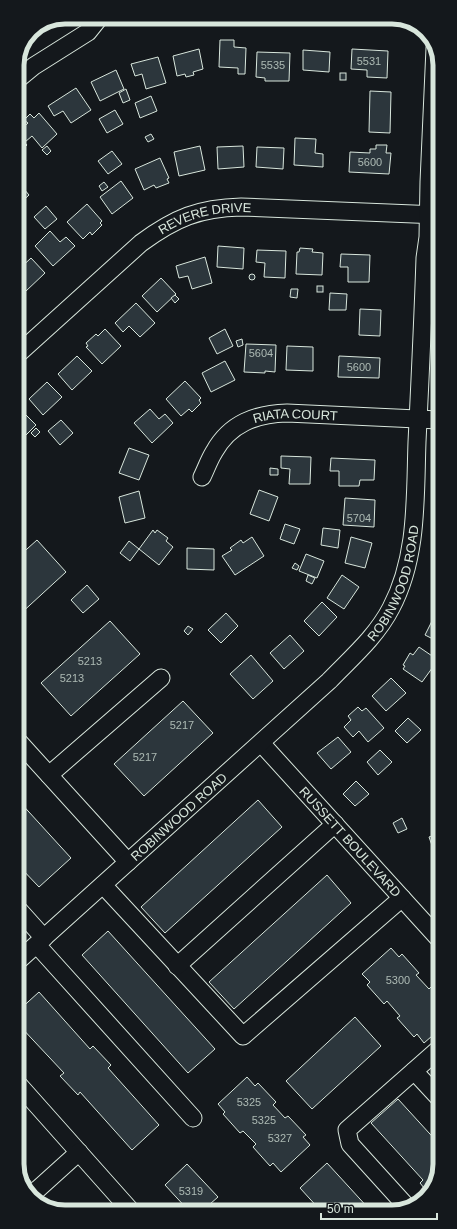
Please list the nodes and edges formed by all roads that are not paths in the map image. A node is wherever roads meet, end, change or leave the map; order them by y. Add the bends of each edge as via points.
1 (94, 24) edge
2 (24, 74) edge
3 (433, 215) edge
4 (24, 349) edge
5 (419, 419) junction
6 (433, 420) edge
7 (202, 477) dead end
8 (161, 678) dead end
9 (261, 742) junction
10 (24, 748) edge
11 (49, 775) junction
12 (335, 824) junction
13 (128, 862) junction
14 (103, 885) junction
15 (402, 898) junction
16 (24, 917) edge
17 (433, 932) edge
18 (41, 941) junction
19 (24, 957) edge
20 (177, 966) junction
21 (433, 1054) edge
22 (414, 1071) junction
23 (24, 1091) edge
24 (433, 1091) edge
25 (193, 1118) dead end
26 (79, 1152) junction
27 (34, 1191) edge
28 (404, 1204) edge
29 (126, 1205) edge

1 - 2 street via 88,32
3 - 4 street, REVERE DRIVE via 223,207 181,218 161,228 141,243
3 - 5 street, ROBINWOOD ROAD via 425,258
5 - 6 street, RIATA COURT
5 - 7 street, RIATA COURT via 287,413 250,419 238,425 224,438 214,451
5 - 9 street, ROBINWOOD ROAD via 416,502 410,551 403,579 391,608 370,640
8 - 11 street
9 - 12 street, RUSSETT BOULEVARD
9 - 13 street, ROBINWOOD ROAD
10 - 11 street
11 - 13 street
12 - 15 street, RUSSETT BOULEVARD
12 - 20 street
13 - 14 street, ROBINWOOD ROAD
14 - 18 street, ROBINWOOD ROAD
14 - 20 street
15 - 17 street, RUSSETT BOULEVARD
15 - 20 street via 243,1036
16 - 18 street
18 - 19 street, ROBINWOOD ROAD
18 - 25 street
21 - 22 street
22 - 24 street
22 - 28 street via 347,1130 350,1144
23 - 26 street
26 - 27 street
26 - 29 street

